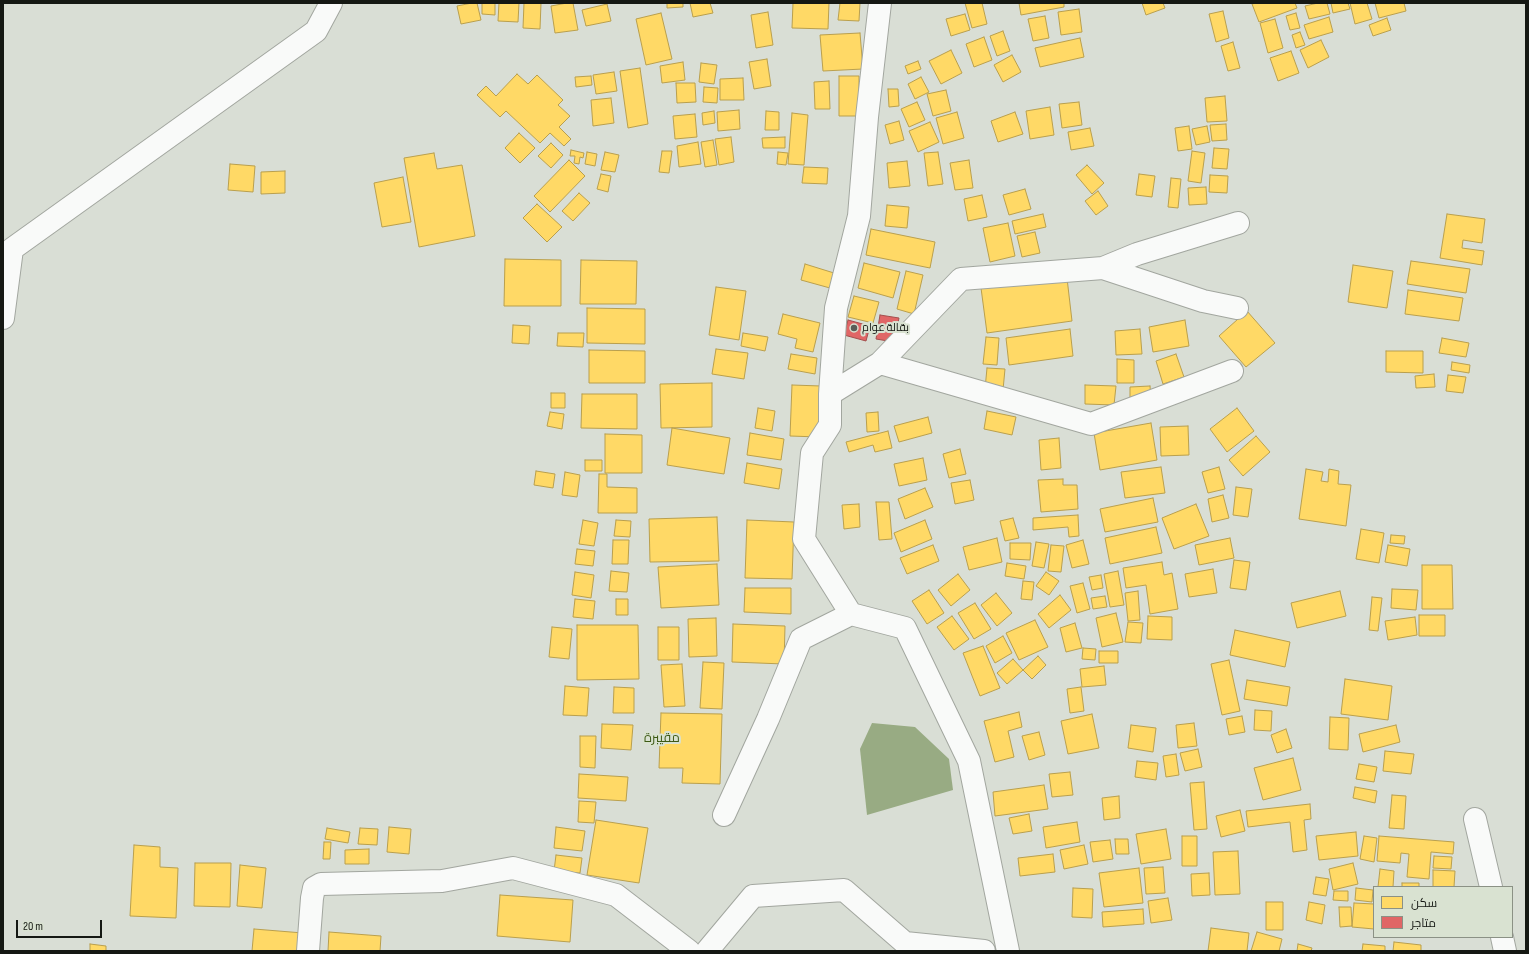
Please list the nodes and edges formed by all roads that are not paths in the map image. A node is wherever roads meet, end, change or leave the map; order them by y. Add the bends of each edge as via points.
1 (331, 3) edge
2 (880, 3) edge
3 (1238, 223) dead end
4 (1103, 268) junction
5 (1237, 308) dead end
6 (3, 318) edge
7 (880, 363) junction
8 (1232, 370) dead end
9 (830, 394) junction
10 (851, 614) junction
11 (724, 815) dead end
12 (1475, 819) dead end
13 (1491, 886) edge
14 (1502, 938) edge
15 (308, 951) edge
16 (689, 951) edge
17 (707, 951) edge
18 (984, 951) edge
19 (1008, 951) edge
20 (1506, 951) edge

1 - 6 street via 316,31 12,249
2 - 9 street via 859,216 836,308
3 - 4 street via 1137,254
4 - 5 street via 1203,301
4 - 7 street via 961,279
7 - 8 street via 1091,424
7 - 9 street
9 - 10 street via 830,425 812,453 804,539
10 - 11 street via 801,640
10 - 19 street via 905,628 969,761
12 - 13 street
14 - 20 street
15 - 16 street via 312,898 314,888 321,884 442,880 513,868 616,895
17 - 18 street via 753,896 844,890 905,943

